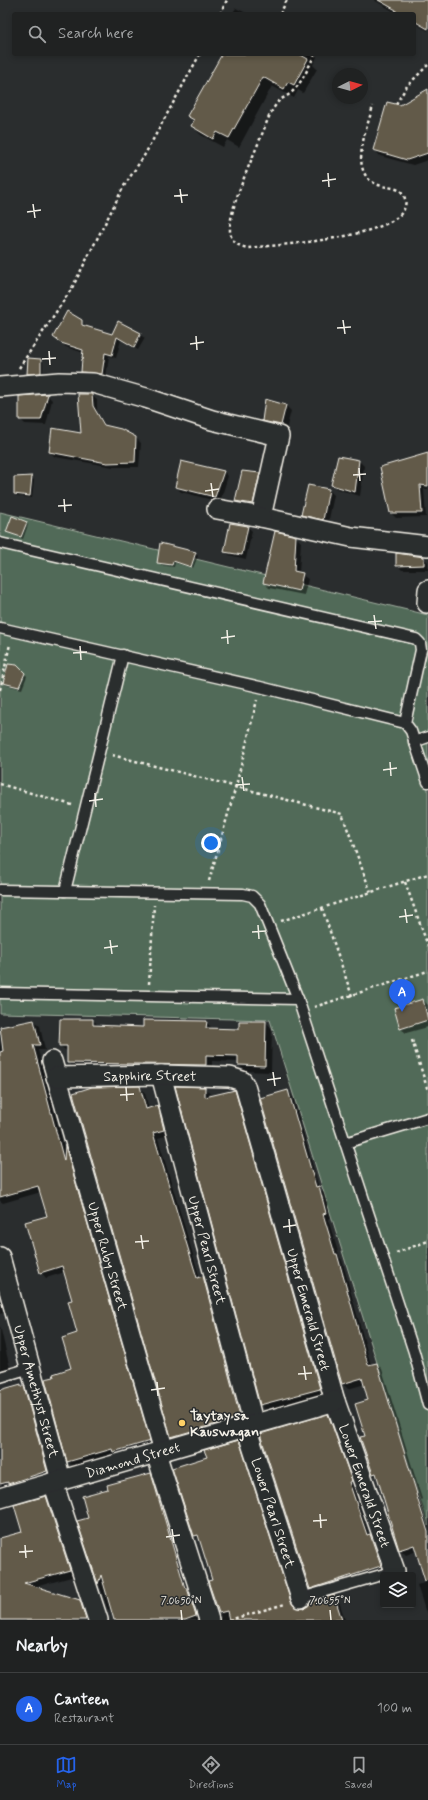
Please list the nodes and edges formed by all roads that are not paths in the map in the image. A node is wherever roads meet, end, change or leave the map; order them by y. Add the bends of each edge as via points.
1 (3, 386) edge
2 (217, 509) dead end
3 (261, 517) junction
4 (0, 544) edge
5 (428, 546) edge
6 (0, 628) edge
7 (123, 655) junction
8 (405, 723) junction
9 (428, 737) edge
10 (414, 742) junction
11 (428, 782) edge
12 (0, 890) edge
13 (65, 891) junction
14 (0, 993) edge
15 (298, 999) junction
16 (54, 1069) joint
17 (161, 1075) junction
18 (242, 1081) joint
19 (428, 1118) edge
20 (345, 1143) junction
21 (0, 1257) edge
22 (30, 1368) junction
23 (0, 1377) edge
24 (335, 1401) junction
25 (428, 1405) edge
26 (250, 1426) junction
27 (160, 1452) junction
28 (57, 1481) junction
29 (0, 1498) edge
30 (395, 1571) joint
31 (294, 1601) joint
32 (98, 1620) edge
33 (209, 1620) edge

1 - 3 street via 59,382 93,383 212,420 279,436
2 - 3 street
3 - 5 street via 351,537
4 - 8 lane via 416,639 422,650
6 - 7 lane
7 - 8 lane
7 - 13 lane
8 - 10 lane via 411,730
9 - 10 lane
10 - 11 lane
12 - 13 lane
13 - 15 lane via 252,896 260,904 269,924
14 - 15 lane
15 - 20 lane
16 - 17 street, Sapphire Street
16 - 27 street, Upper Ruby Street
17 - 18 street, Sapphire Street via 230,1077
17 - 26 street, Upper Pearl Street
18 - 24 street, Upper Emerald Street via 248,1093
19 - 20 lane
20 - 25 lane via 414,1352
21 - 22 street, Upper Amethyst Street
22 - 23 lane
22 - 28 street, Upper Amethyst Street
24 - 26 street, Diamond Street
24 - 30 street, Lower Emerald Street
26 - 27 street, Diamond Street
26 - 31 street, Lower Pearl Street
27 - 28 street, Diamond Street
27 - 33 street, Upper Ruby Street
28 - 29 street, Diamond Street
28 - 32 street, Upper Amethyst Street
30 - 31 lane

